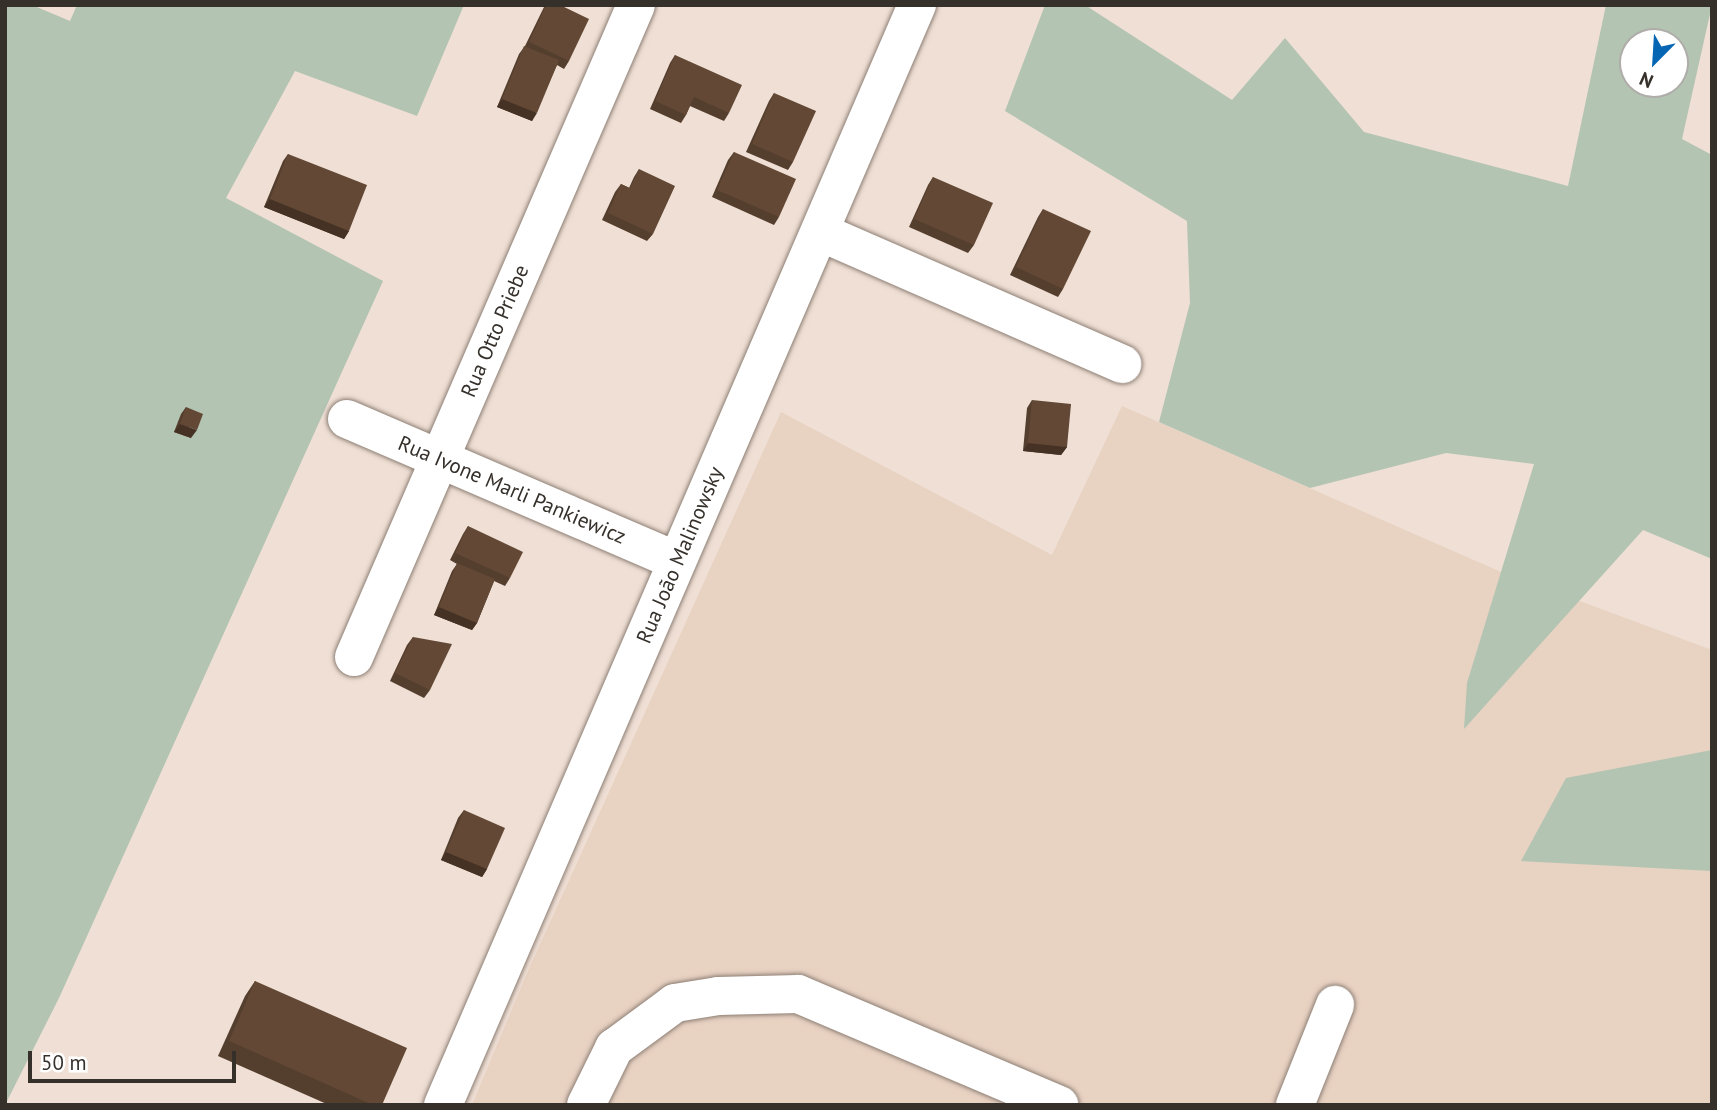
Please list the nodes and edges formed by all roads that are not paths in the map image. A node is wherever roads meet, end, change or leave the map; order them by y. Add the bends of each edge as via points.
1 (636, 5) edge
2 (917, 5) edge
3 (820, 232) junction
4 (1122, 364) dead end
5 (347, 419) dead end
6 (440, 460) junction
7 (677, 561) junction
8 (354, 657) dead end
9 (1335, 1005) dead end
10 (443, 1105) edge
11 (586, 1105) edge
12 (1059, 1105) edge
13 (1295, 1105) edge

1 - 6 street, Rua Otto Priebe
2 - 3 street, Rua João Malinowsky
3 - 4 street
3 - 7 street, Rua João Malinowsky
5 - 6 street, Rua Ivone Marli Pankiewicz
6 - 7 street, Rua Ivone Marli Pankiewicz
6 - 8 street, Rua Otto Priebe
7 - 10 street, Rua João Malinowsky
9 - 13 street
11 - 12 street via 614,1048 675,1003 718,996 798,994

